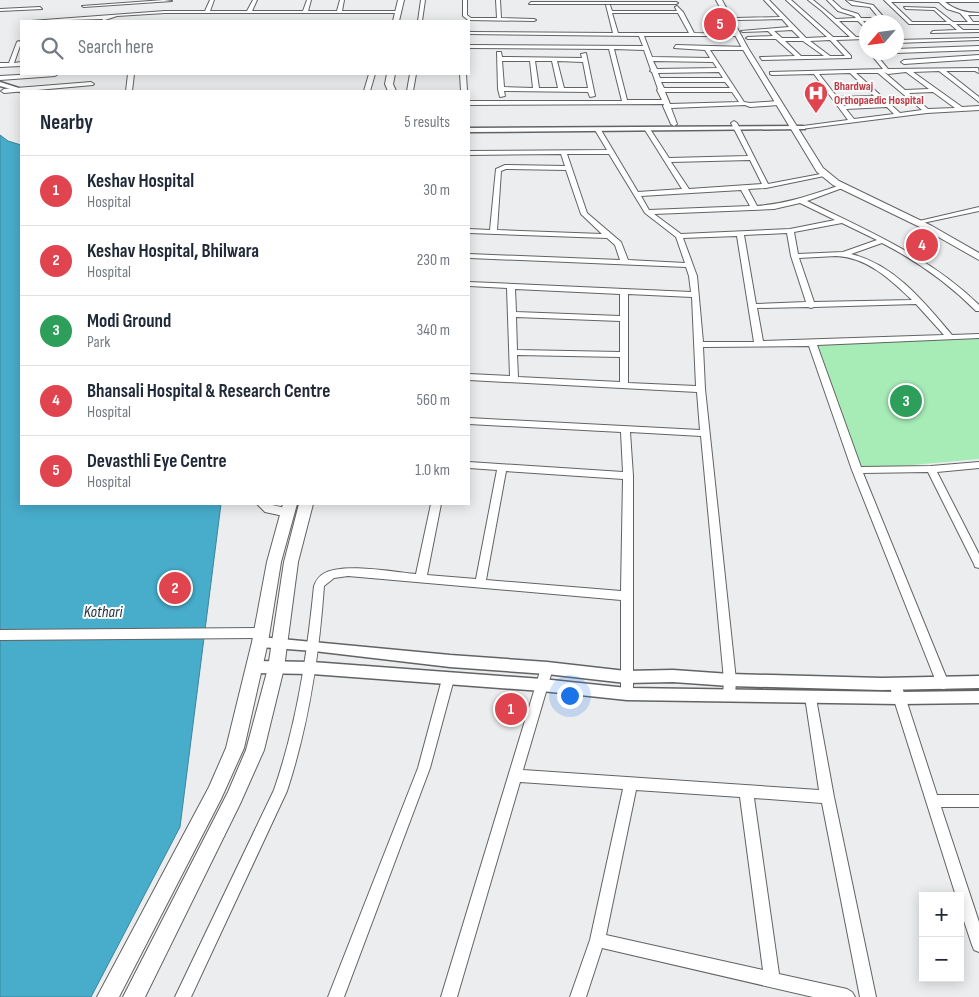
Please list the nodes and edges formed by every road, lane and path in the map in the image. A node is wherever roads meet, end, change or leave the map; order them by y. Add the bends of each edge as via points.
1 (45, 0) edge
2 (86, 0) edge
3 (170, 0) edge
4 (212, 0) edge
5 (255, 0) edge
6 (309, 0) edge
7 (342, 0) edge
8 (401, 0) edge
9 (423, 0) edge
10 (465, 0) edge
11 (498, 0) edge
12 (719, 0) edge
13 (725, 0) edge
14 (766, 0) edge
15 (788, 0) edge
16 (810, 0) edge
17 (830, 0) edge
18 (848, 0) edge
19 (887, 0) edge
20 (920, 0) edge
21 (940, 0) edge
22 (531, 1) edge
23 (979, 1) edge
24 (11, 2) dead end
25 (675, 2) edge
26 (607, 3) junction
27 (867, 3) edge
28 (84, 6) junction
29 (40, 8) junction
30 (906, 8) dead end
31 (11, 9) junction
32 (0, 10) edge
33 (165, 12) junction
34 (206, 12) junction
35 (249, 12) junction
36 (305, 12) junction
37 (339, 12) junction
38 (398, 12) junction
39 (610, 12) junction
40 (680, 12) junction
41 (801, 12) junction
42 (793, 13) dead end
43 (964, 14) junction
44 (979, 14) edge
45 (784, 15) junction
46 (880, 15) edge
47 (109, 17) junction
48 (78, 18) junction
49 (736, 19) junction
50 (859, 19) edge
51 (33, 20) edge
52 (47, 20) edge
53 (105, 20) edge
54 (396, 20) edge
55 (420, 20) edge
56 (498, 20) junction
57 (534, 20) junction
58 (836, 20) junction
59 (859, 20) edge
60 (951, 23) junction
61 (972, 23) junction
62 (979, 23) edge
63 (793, 28) junction
64 (769, 29) junction
65 (961, 31) junction
66 (979, 31) edge
67 (933, 32) dead end
68 (470, 33) edge
69 (537, 33) junction
70 (616, 34) junction
71 (641, 34) junction
72 (692, 34) junction
73 (743, 34) junction
74 (779, 38) junction
75 (856, 38) junction
76 (804, 39) junction
77 (832, 39) junction
78 (979, 39) edge
79 (859, 40) edge
80 (939, 40) junction
81 (19, 42) dead end
82 (905, 42) edge
83 (470, 46) edge
84 (499, 47) junction
85 (583, 48) junction
86 (611, 48) junction
87 (646, 48) junction
88 (676, 48) dead end
89 (705, 48) junction
90 (745, 48) junction
91 (949, 48) junction
92 (979, 48) edge
93 (19, 49) edge
94 (904, 51) edge
95 (979, 57) edge
96 (762, 58) junction
97 (800, 58) junction
98 (830, 58) junction
99 (961, 58) junction
100 (499, 59) junction
101 (532, 59) junction
102 (554, 59) junction
103 (649, 59) junction
104 (585, 60) junction
105 (714, 60) junction
106 (878, 60) edge
107 (835, 62) dead end
108 (904, 62) joint
109 (11, 64) junction
110 (20, 64) edge
111 (0, 65) edge
112 (841, 67) dead end
113 (720, 70) junction
114 (940, 70) junction
115 (978, 70) edge
116 (653, 71) junction
117 (910, 71) junction
118 (849, 72) junction
119 (880, 72) junction
120 (888, 72) junction
121 (772, 73) junction
122 (816, 73) junction
123 (41, 75) edge
124 (131, 75) edge
125 (372, 75) edge
126 (391, 75) edge
127 (413, 75) edge
128 (463, 75) edge
129 (0, 78) edge
130 (657, 80) junction
131 (727, 80) junction
132 (0, 84) edge
133 (391, 88) edge
134 (561, 88) junction
135 (501, 89) junction
136 (536, 89) junction
137 (2, 90) edge
138 (29, 90) edge
139 (90, 90) edge
140 (129, 90) edge
141 (367, 90) edge
142 (410, 90) edge
143 (464, 90) edge
144 (591, 90) junction
145 (660, 90) junction
146 (733, 90) junction
147 (934, 90) junction
148 (20, 91) edge
149 (20, 91) edge
150 (905, 92) junction
151 (880, 97) junction
152 (20, 99) edge
153 (835, 99) junction
154 (979, 100) edge
155 (502, 102) junction
156 (593, 102) junction
157 (470, 103) edge
158 (626, 103) junction
159 (778, 103) junction
160 (665, 104) junction
161 (744, 104) junction
162 (888, 105) junction
163 (842, 108) junction
164 (960, 108) junction
165 (979, 108) edge
166 (927, 111) junction
167 (899, 115) junction
168 (852, 121) junction
169 (674, 124) junction
170 (796, 125) junction
171 (470, 126) edge
172 (736, 126) junction
173 (470, 130) edge
174 (598, 130) junction
175 (648, 130) junction
176 (563, 152) junction
177 (611, 152) junction
178 (470, 153) edge
179 (751, 158) junction
180 (668, 160) junction
181 (568, 168) junction
182 (826, 175) junction
183 (766, 186) junction
184 (843, 186) junction
185 (743, 187) junction
186 (686, 190) junction
187 (636, 194) junction
188 (801, 201) junction
189 (755, 208) junction
190 (979, 209) edge
191 (648, 212) junction
192 (928, 220) junction
193 (842, 222) junction
194 (918, 222) junction
195 (470, 231) edge
196 (790, 231) junction
197 (493, 232) junction
198 (740, 234) junction
199 (610, 236) junction
200 (679, 236) junction
201 (881, 241) junction
202 (979, 249) edge
203 (843, 254) junction
204 (470, 256) edge
205 (795, 256) junction
206 (979, 257) edge
207 (625, 263) junction
208 (689, 265) junction
209 (470, 284) edge
210 (511, 286) junction
211 (624, 292) junction
212 (695, 295) junction
213 (920, 302) junction
214 (752, 306) junction
215 (811, 306) junction
216 (979, 309) edge
217 (512, 314) junction
218 (624, 319) junction
219 (979, 336) edge
220 (950, 337) junction
221 (812, 343) junction
222 (760, 344) junction
223 (699, 345) junction
224 (513, 352) junction
225 (624, 355) junction
226 (470, 378) edge
227 (514, 380) junction
228 (624, 385) junction
229 (701, 389) junction
230 (470, 421) edge
231 (625, 428) junction
232 (706, 433) junction
233 (470, 465) edge
234 (979, 465) edge
235 (502, 467) junction
236 (931, 469) junction
237 (857, 470) junction
238 (628, 476) junction
239 (263, 505) edge
240 (306, 505) edge
241 (436, 505) edge
242 (289, 508) edge
243 (979, 564) edge
244 (421, 578) junction
245 (480, 584) junction
246 (627, 596) junction
247 (0, 635) edge
248 (260, 637) junction
249 (280, 643) junction
250 (314, 646) junction
251 (254, 666) junction
252 (276, 668) junction
253 (312, 668) junction
254 (547, 668) junction
255 (626, 677) junction
256 (448, 679) junction
257 (730, 680) junction
258 (979, 682) edge
259 (895, 684) junction
260 (943, 684) junction
261 (542, 685) junction
262 (628, 694) junction
263 (729, 696) junction
264 (811, 696) junction
265 (979, 697) edge
266 (900, 698) junction
267 (516, 776) junction
268 (631, 783) junction
269 (746, 791) junction
270 (827, 797) junction
271 (932, 801) junction
272 (979, 801) edge
273 (597, 940) junction
274 (979, 944) edge
275 (772, 980) junction
276 (108, 997) edge
277 (134, 997) edge
278 (183, 997) edge
279 (336, 997) edge
280 (449, 997) edge
281 (578, 997) edge
282 (846, 997) edge
283 (868, 997) edge

1 - 29 street
2 - 28 street
3 - 28 street
3 - 33 street
4 - 34 street
5 - 35 street
6 - 36 street
7 - 37 street
8 - 38 main road
9 - 55 street
10 - 56 street via 466,18
11 - 56 street
12 - 73 main road
13 - 49 main road
14 - 45 street
15 - 41 street
16 - 58 street
17 - 50 street via 837,9
18 - 27 street via 854,4
19 - 20 street
19 - 60 street via 911,23
20 - 21 street
21 - 23 street
21 - 43 street
22 - 26 street
22 - 57 street
24 - 31 street
25 - 26 street
25 - 40 street
26 - 39 street
27 - 46 street
28 - 48 street
29 - 31 street
29 - 51 street
30 - 60 street via 935,9
31 - 32 street
33 - 34 street
33 - 47 street
34 - 35 street
35 - 36 street
36 - 37 street
37 - 38 street
38 - 54 main road
39 - 40 street
39 - 70 street
40 - 72 street
41 - 42 street
41 - 77 street
43 - 44 street
43 - 61 street
45 - 49 street
45 - 63 street
47 - 48 street
47 - 53 street
48 - 52 street
49 - 73 main road
56 - 57 street
57 - 69 street
58 - 59 street
58 - 75 street
60 - 61 street
60 - 65 street
61 - 62 street
63 - 64 street
63 - 76 street
64 - 73 street
64 - 74 street
65 - 66 street
65 - 67 street
68 - 69 street
69 - 70 street
70 - 71 street
71 - 72 street
71 - 87 street
72 - 73 street
73 - 74 street
73 - 90 main road
73 - 96 main road
74 - 76 street
74 - 97 street
75 - 77 street
75 - 79 street
76 - 77 street
76 - 98 street
77 - 98 street via 850,57
78 - 80 street
80 - 82 street
80 - 91 street
81 - 93 street
83 - 84 street
84 - 85 street
84 - 100 street
85 - 86 street
85 - 104 street
86 - 87 street
86 - 158 street
87 - 103 street
88 - 89 street
89 - 90 street
89 - 105 street
90 - 159 main road
91 - 92 street
91 - 94 street
91 - 99 street
93 - 109 street
95 - 99 street
96 - 97 street
96 - 121 main road
97 - 98 street
98 - 107 street
99 - 108 street
99 - 115 street
100 - 101 street
100 - 135 street
101 - 102 street
101 - 136 street
102 - 104 street
102 - 134 street
103 - 105 street
103 - 116 street
104 - 144 street
105 - 113 street
106 - 120 street
108 - 117 street
109 - 110 street
109 - 111 street
112 - 118 street
113 - 116 street
113 - 131 street
114 - 115 street
114 - 117 street
114 - 154 street
116 - 130 street
117 - 120 street
117 - 147 street
118 - 119 street
118 - 122 street
118 - 151 street
119 - 120 street
119 - 150 street
121 - 122 street
121 - 170 main road
122 - 153 street
123 - 129 street
124 - 140 street
125 - 141 street
126 - 133 main road
127 - 142 street
128 - 143 street
130 - 131 street
130 - 145 street
131 - 146 street
132 - 148 street
134 - 136 street
134 - 144 street
135 - 136 street
135 - 155 street
137 - 149 street
137 - 152 street
138 - 139 street via 92,82
144 - 156 street
145 - 146 street
145 - 160 street
146 - 161 street
147 - 150 street
147 - 164 street
150 - 166 street
151 - 153 street
151 - 162 street
153 - 163 street
155 - 156 street
155 - 157 street
156 - 158 street
158 - 160 street
159 - 161 street
159 - 170 main road
160 - 161 street
160 - 169 street
162 - 163 street
162 - 167 street
163 - 168 street
164 - 165 street
164 - 166 street
166 - 167 street
167 - 168 street
168 - 170 street
169 - 171 street
169 - 172 street
170 - 172 street
170 - 182 main road via 813,160
170 - 192 main road via 838,178
172 - 175 street
172 - 179 street
173 - 174 street
174 - 175 street
174 - 177 street
175 - 180 street
176 - 177 street
176 - 178 street
176 - 181 street
177 - 187 street
179 - 180 street
179 - 183 street
180 - 186 street
181 - 197 street via 498,170
181 - 199 street via 584,214
182 - 183 street
182 - 184 main road
183 - 185 street
184 - 188 street
184 - 194 main road
185 - 186 street
185 - 189 street
186 - 187 street
187 - 191 street
188 - 189 street
188 - 193 street
189 - 191 street
190 - 192 street
191 - 200 street
192 - 194 street
192 - 202 main road
193 - 196 street
193 - 201 street
194 - 206 main road
195 - 197 street
196 - 198 street
196 - 205 street
197 - 199 street
198 - 200 street
198 - 214 street
199 - 207 street via 621,248
200 - 208 street
201 - 203 street
201 - 216 street via 942,274
203 - 205 street
203 - 213 street via 869,264 899,283
204 - 207 street
205 - 215 street
207 - 208 street
208 - 212 street
209 - 210 street
210 - 211 street
210 - 217 street
211 - 212 street
211 - 218 street
212 - 223 street
213 - 215 street
213 - 220 street
214 - 215 street
214 - 222 street
217 - 218 street
217 - 224 street
218 - 225 street
219 - 220 street
220 - 221 street
221 - 222 street
221 - 237 street
222 - 223 street
223 - 229 street
224 - 225 street
224 - 227 street
225 - 228 street
226 - 227 street
227 - 228 street
228 - 229 street
229 - 232 street
230 - 231 street
231 - 232 street
231 - 238 street
232 - 257 street
233 - 235 street
234 - 236 street
235 - 238 street
235 - 245 street
236 - 237 street
236 - 243 street
237 - 260 street
238 - 246 street
239 - 242 street via 269,509
240 - 249 main road via 282,610
241 - 244 street
242 - 248 main road via 274,562
244 - 245 street
244 - 250 street via 348,572 324,578 319,586
245 - 246 street
246 - 255 street
247 - 248 street
248 - 249 street
248 - 251 main road
249 - 250 street
249 - 252 main road
250 - 253 street
250 - 254 street
251 - 252 street
251 - 276 main road via 235,748 206,811
252 - 253 street
252 - 277 main road via 255,750
253 - 256 street
253 - 278 street via 298,741 280,791
254 - 255 street
254 - 261 street
255 - 257 street
255 - 262 street
256 - 261 street
256 - 279 street via 424,768
257 - 259 street
257 - 263 street
258 - 260 street
259 - 260 street
259 - 266 street
261 - 262 street
261 - 267 street
262 - 263 street
263 - 264 street
264 - 266 street
264 - 270 street
265 - 266 street
266 - 271 street
267 - 268 street
267 - 280 street
268 - 269 street
268 - 273 street
269 - 270 street
269 - 275 street
270 - 283 street
271 - 272 street
271 - 274 street
273 - 275 street
273 - 281 street
275 - 282 street

